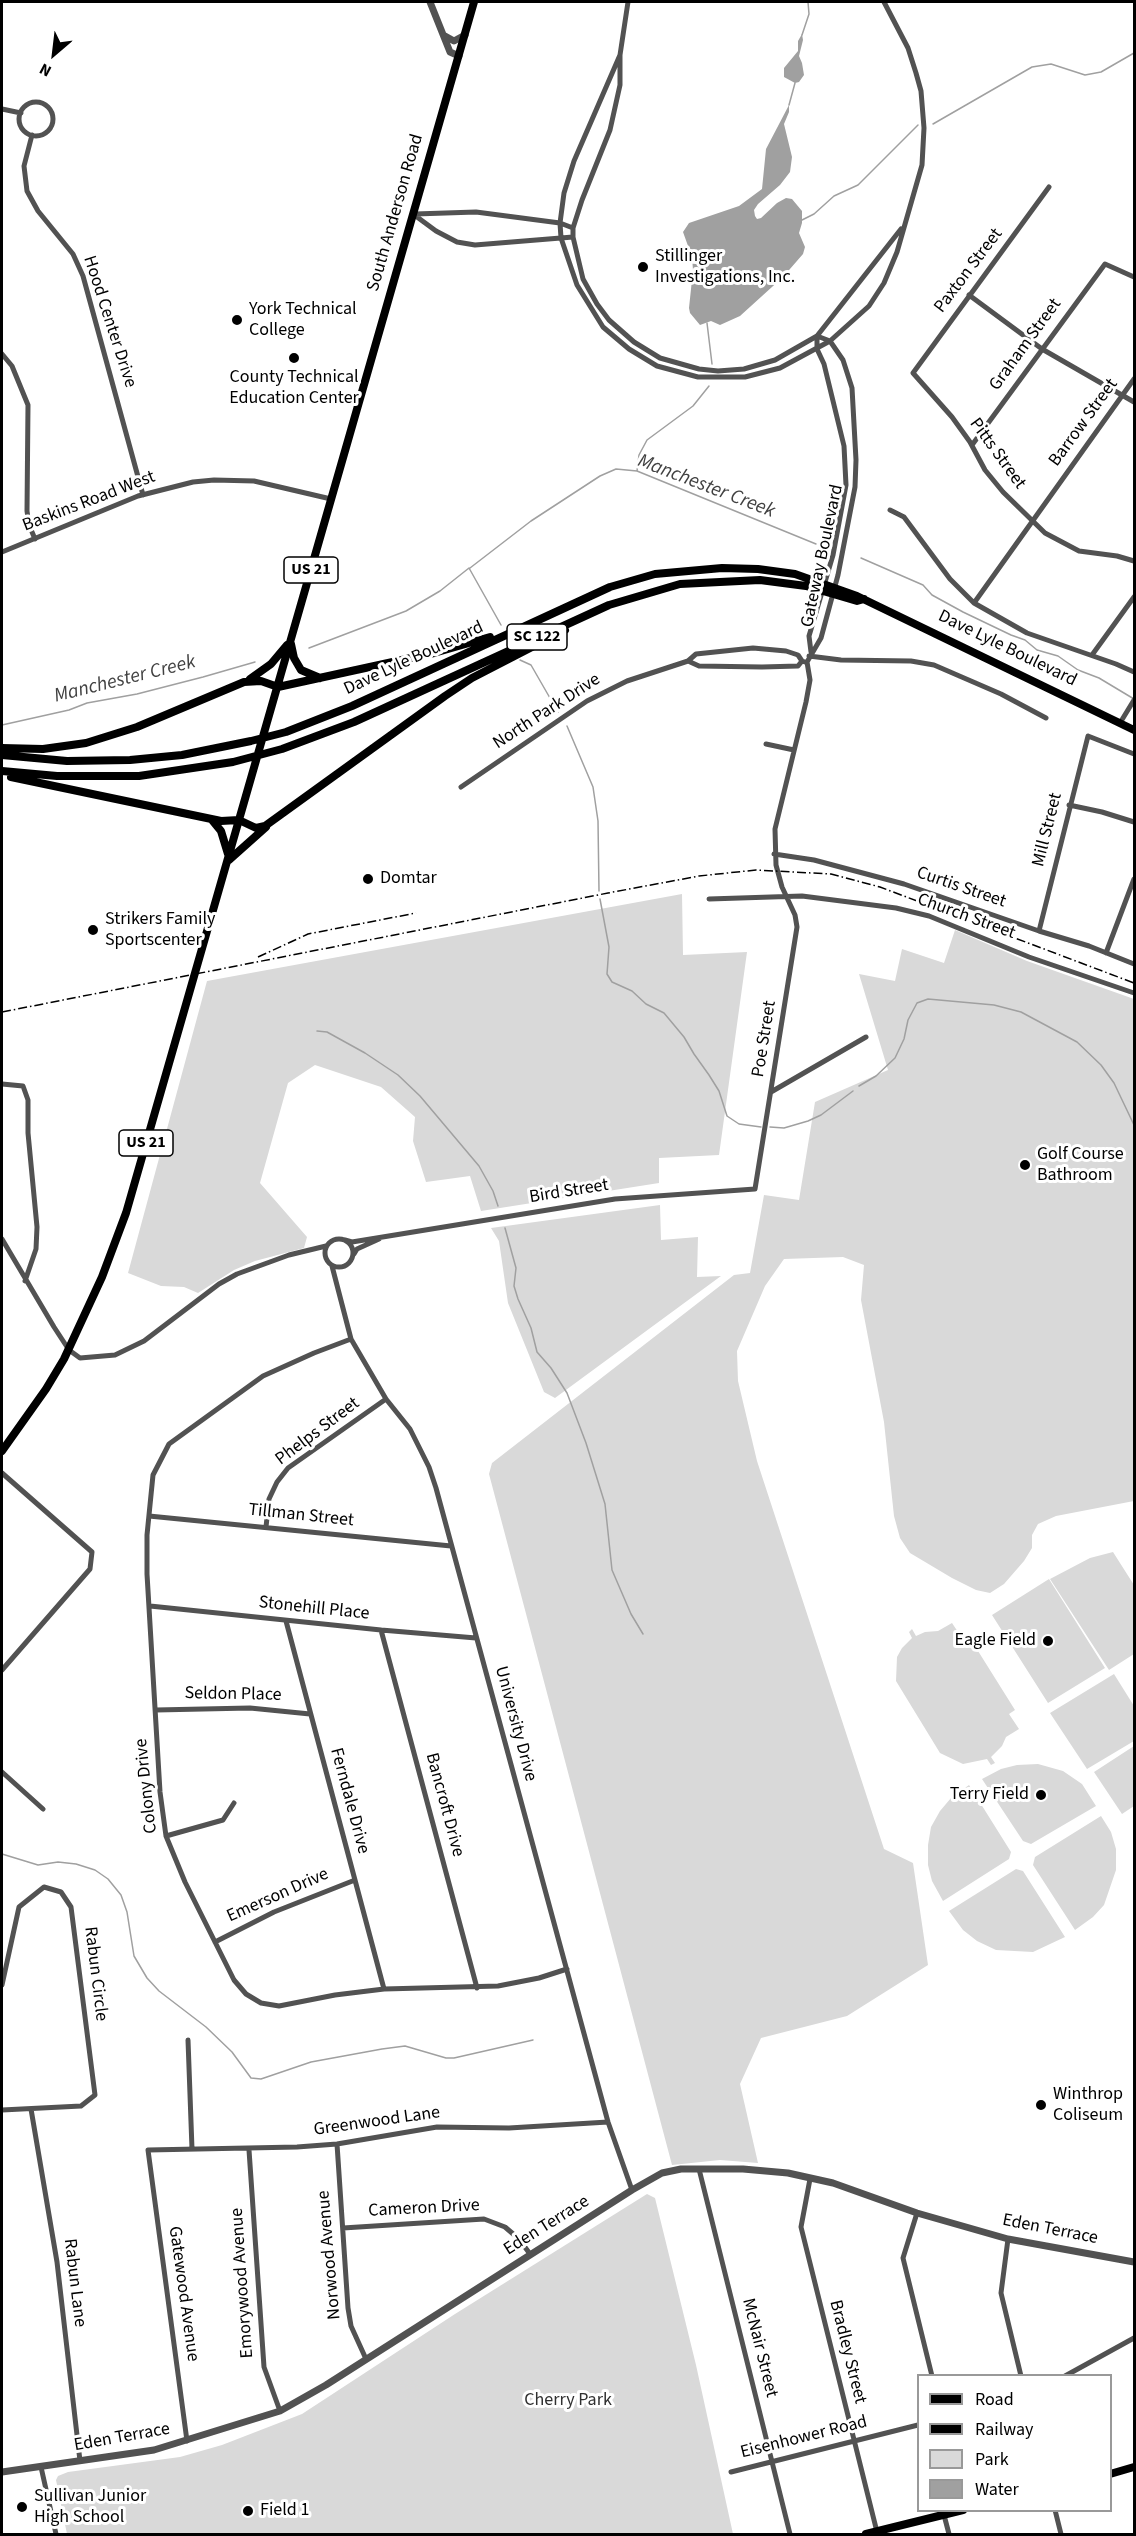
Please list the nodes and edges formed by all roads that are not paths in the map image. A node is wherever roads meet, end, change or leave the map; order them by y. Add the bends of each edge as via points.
1 (430, 2) edge
2 (474, 2) edge
3 (628, 2) edge
4 (884, 2) edge
5 (443, 34) junction
6 (465, 35) junction
7 (620, 55) junction
8 (459, 56) junction
9 (2, 109) edge
10 (21, 113) junction
11 (32, 135) junction
12 (1049, 187) dead end
13 (413, 214) junction
14 (560, 223) junction
15 (573, 228) junction
16 (903, 228) junction
17 (573, 237) junction
18 (561, 238) junction
19 (1134, 277) edge
20 (969, 295) junction
21 (817, 336) junction
22 (830, 342) junction
23 (817, 349) junction
24 (1042, 349) junction
25 (2, 354) edge
26 (913, 373) joint
27 (1134, 379) edge
28 (1124, 394) junction
29 (1134, 402) edge
30 (972, 445) junction
31 (846, 460) junction
32 (856, 460) junction
33 (143, 495) junction
34 (331, 499) junction
35 (890, 510) dead end
36 (1032, 521) junction
37 (35, 539) junction
38 (2, 552) edge
39 (1134, 561) edge
40 (824, 587) junction
41 (833, 591) junction
42 (1134, 597) edge
43 (974, 603) junction
44 (609, 605) junction
45 (522, 627) junction
46 (291, 640) junction
47 (1092, 656) junction
48 (808, 658) junction
49 (688, 661) junction
50 (1134, 672) edge
51 (326, 678) junction
52 (244, 682) junction
53 (278, 687) junction
54 (1134, 700) edge
55 (1046, 718) dead end
56 (1120, 723) junction
57 (1134, 730) edge
58 (766, 744) dead end
59 (2, 748) edge
60 (795, 750) junction
61 (1134, 754) edge
62 (2, 755) edge
63 (2, 773) edge
64 (461, 787) dead end
65 (1069, 805) junction
66 (209, 818) junction
67 (239, 820) junction
68 (1134, 822) edge
69 (269, 825) junction
70 (774, 854) junction
71 (228, 861) junction
72 (1134, 879) edge
73 (788, 896) junction
74 (709, 899) dead end
75 (1039, 932) junction
76 (1106, 953) junction
77 (1134, 963) edge
78 (1134, 993) edge
79 (866, 1037) dead end
80 (2, 1084) edge
81 (771, 1092) junction
82 (755, 1189) joint
83 (388, 1235) junction
84 (2, 1239) edge
85 (345, 1240) junction
86 (326, 1245) junction
87 (313, 1250) junction
88 (324, 1254) junction
89 (353, 1257) junction
90 (332, 1266) junction
91 (343, 1267) junction
92 (25, 1281) junction
93 (337, 1281) junction
94 (351, 1340) junction
95 (69, 1350) junction
96 (386, 1399) junction
97 (2, 1451) edge
98 (2, 1473) edge
99 (149, 1516) junction
100 (266, 1527) junction
101 (451, 1546) junction
102 (150, 1606) junction
103 (286, 1621) junction
104 (381, 1630) junction
105 (476, 1638) junction
106 (2, 1670) edge
107 (156, 1710) junction
108 (310, 1714) junction
109 (2, 1772) edge
110 (234, 1803) dead end
111 (43, 1809) dead end
112 (166, 1836) junction
113 (355, 1880) junction
114 (215, 1942) junction
115 (567, 1969) junction
116 (2, 1985) edge
117 (477, 1988) junction
118 (384, 1989) junction
119 (188, 2040) dead end
120 (31, 2109) junction
121 (2, 2110) edge
122 (609, 2122) junction
123 (337, 2144) junction
124 (148, 2150) joint
125 (192, 2150) junction
126 (249, 2150) junction
127 (699, 2169) junction
128 (810, 2179) junction
129 (633, 2190) junction
130 (917, 2213) junction
131 (343, 2228) junction
132 (1008, 2239) junction
133 (530, 2254) junction
134 (1134, 2262) edge
135 (1134, 2338) edge
136 (366, 2359) junction
137 (932, 2374) edge
138 (1021, 2374) edge
139 (1068, 2374) edge
140 (280, 2410) junction
141 (917, 2425) edge
142 (187, 2441) junction
143 (854, 2442) junction
144 (80, 2461) junction
145 (772, 2462) junction
146 (41, 2467) junction
147 (1134, 2468) edge
148 (2, 2472) edge
149 (731, 2472) dead end
150 (1112, 2474) edge
151 (958, 2512) edge
152 (1055, 2512) edge
153 (944, 2515) junction
154 (877, 2532) junction
155 (56, 2535) edge
156 (790, 2535) edge
157 (866, 2535) edge
158 (949, 2535) edge
159 (1061, 2535) edge

1 - 5 street
2 - 6 main road, South Anderson Road / US 21
3 - 7 street
4 - 16 street via 908,48 923,108 922,165
5 - 6 street via 454,41
5 - 8 street via 450,52
6 - 8 main road, South Anderson Road / US 21
7 - 14 street via 574,161
7 - 15 street via 620,85 609,130
8 - 13 main road, South Anderson Road / US 21
9 - 10 street
10 - 11 street via 20,124
10 - 11 street via 27,105 37,102 51,111 51,127 43,134
11 - 33 street, Hood Center Drive via 24,166 27,191 73,254 83,276
12 - 20 street, Paxton Street
13 - 14 street via 476,212
13 - 18 street via 457,242 475,245
13 - 34 main road, South Anderson Road / US 21
14 - 15 street
14 - 18 street
15 - 17 street
16 - 21 street
16 - 22 street via 884,283 869,306
17 - 18 street
17 - 21 street via 583,279 597,304 634,342 660,358 699,369 744,369 776,360
18 - 23 street via 578,285 603,327 657,366 698,377 745,377 780,368
19 - 24 street, Graham Street via 1105,264
20 - 24 street
20 - 26 street, Paxton Street
21 - 22 street
21 - 23 street, Gateway Boulevard
22 - 23 street
22 - 32 street, Gateway Boulevard via 843,360 852,388
23 - 31 street, Gateway Boulevard
24 - 28 street
24 - 30 street, Graham Street
25 - 37 street via 12,366 28,405 27,511
26 - 30 street, Pitts Street
27 - 28 street, Barrow Street
28 - 29 street
28 - 36 street, Barrow Street
30 - 36 street, Pitts Street via 985,470
31 - 32 street
31 - 40 street, Gateway Boulevard via 846,485
32 - 41 street, Gateway Boulevard via 855,487
33 - 34 street, Baskins Road West via 193,482 235,480
33 - 37 street, Baskins Road West
34 - 46 main road, South Anderson Road / US 21
35 - 43 street via 904,518 950,579
36 - 39 street, Pitts Street via 1045,533 1079,551
36 - 43 street, Barrow Street
37 - 38 street, Baskins Road West
40 - 41 main road, Dave Lyle Boulevard / SC 122
40 - 44 main road, Dave Lyle Boulevard / SC 122 via 719,581 662,588
40 - 45 main road, Dave Lyle Boulevard / SC 122 via 795,574 758,569 722,567 655,574 610,587
40 - 48 street, Gateway Boulevard via 809,636
41 - 48 street, Gateway Boulevard via 821,638
41 - 56 main road, Dave Lyle Boulevard / SC 122 via 865,599
42 - 47 street
43 - 47 street via 1027,633
44 - 63 main road, Dave Lyle Boulevard / SC 122 via 354,722 282,749 170,773 103,777
44 - 69 main road via 445,696
45 - 51 main road
45 - 62 main road, Dave Lyle Boulevard / SC 122 via 352,706 286,732 175,756 130,760 67,761
46 - 51 main road via 301,670
46 - 52 main road via 265,669
46 - 53 main road, South Anderson Road / US 21
47 - 50 street
48 - 49 street, North Park Drive via 798,666 762,667 699,666
48 - 49 street, North Park Drive via 753,648 696,654
48 - 55 street via 934,665
48 - 60 street, Gateway Boulevard via 810,680
49 - 64 street, North Park Drive via 604,692
51 - 53 main road
52 - 53 main road via 261,681
52 - 59 main road via 115,735 60,747
53 - 67 main road, South Anderson Road / US 21
54 - 56 street
56 - 57 main road, Dave Lyle Boulevard / SC 122
58 - 60 street
60 - 70 street, Gateway Boulevard via 777,817
61 - 65 street, Mill Street via 1088,736
63 - 66 main road
65 - 68 street
65 - 75 street, Mill Street
66 - 67 main road
66 - 71 main road via 225,838
67 - 69 main road via 256,828
67 - 71 main road, US 21
69 - 71 main road
70 - 73 street, Gateway Boulevard
70 - 75 street, Curtis Street via 814,860 904,884
71 - 95 main road, US 21 via 126,1213
72 - 76 street
73 - 74 street, Church Street
73 - 78 street, Church Street via 833,899 929,916 1029,957
73 - 81 street, Poe Street via 797,921 796,940
75 - 76 street, Curtis Street
76 - 77 street, Curtis Street
79 - 81 street
80 - 92 street via 22,1086 28,1100 36,1249
81 - 82 street, Poe Street
82 - 83 street, Bird Street via 615,1199
83 - 85 street, Bird Street
83 - 89 street, Bird Street via 357,1249
84 - 92 street
85 - 86 street, Bird Street via 337,1238
85 - 89 street via 353,1249
86 - 87 street, Bird Street
86 - 88 street
87 - 88 street
87 - 95 street, Bird Street via 237,1274 144,1341 115,1354 80,1358
88 - 90 street
89 - 91 street, Bird Street
90 - 91 street
90 - 93 street, University Drive
91 - 93 street
92 - 95 street
93 - 94 street, University Drive
94 - 96 street, University Drive
94 - 99 street, Colony Drive via 263,1376 168,1444 153,1475
95 - 97 main road, US 21
96 - 100 street, Phelps Street via 288,1468 269,1499
96 - 101 street, University Drive via 410,1430 429,1467
98 - 106 street via 92,1552 90,1569
99 - 100 street, Tillman Street
99 - 102 street, Colony Drive
100 - 101 street, Tillman Street
101 - 105 street, University Drive
102 - 103 street, Stonehill Place
102 - 107 street, Colony Drive
103 - 104 street, Stonehill Place
103 - 108 street, Ferndale Drive
104 - 105 street, Stonehill Place
104 - 117 street, Bancroft Drive
105 - 115 street, University Drive
107 - 108 street, Seldon Place via 240,1708
107 - 112 street, Colony Drive
108 - 113 street, Ferndale Drive
109 - 111 street
110 - 112 street via 222,1820
112 - 114 street, Colony Drive
113 - 114 street, Emerson Drive via 274,1912
113 - 118 street, Ferndale Drive
114 - 118 street, Colony Drive via 234,1980 261,2003 279,2006
115 - 117 street, Colony Drive via 518,1983
115 - 122 street, University Drive
116 - 120 street, Rabun Circle via 19,1907 44,1887 62,1892 71,1907 95,2095 81,2106
117 - 118 street, Colony Drive
119 - 125 street
120 - 121 street, Rabun Circle
120 - 144 street, Rabun Lane via 57,2262
122 - 123 street, Greenwood Lane via 509,2128 437,2127
122 - 129 street, University Drive
123 - 126 street, Greenwood Lane
123 - 131 street, Norwood Avenue
124 - 125 street, Greenwood Lane
124 - 142 street, Gatewood Avenue
125 - 126 street, Greenwood Lane
126 - 140 street, Emorywood Avenue via 264,2367
127 - 128 street, Eden Terrace via 765,2170
127 - 129 street, Eden Terrace via 662,2173
127 - 145 street, McNair Street
128 - 130 street, Eden Terrace via 833,2183
128 - 143 street, Bradley Street via 801,2227
129 - 133 street, Eden Terrace
130 - 132 street, Eden Terrace
130 - 137 street via 903,2258
131 - 133 street, Cameron Drive via 484,2219 505,2227
131 - 136 street, Norwood Avenue via 350,2317
132 - 134 street, Eden Terrace
132 - 138 street via 1001,2293
133 - 136 street, Eden Terrace
135 - 139 street
136 - 140 street, Eden Terrace
140 - 142 street, Eden Terrace
141 - 143 street, Eisenhower Road
142 - 144 street, Eden Terrace via 129,2455
143 - 145 street, Eisenhower Road
143 - 154 street, Bradley Street
144 - 146 street, Eden Terrace
145 - 149 street, Eisenhower Road
145 - 156 street, McNair Street
146 - 148 street, Eden Terrace
146 - 155 street
147 - 150 main road
151 - 153 main road
152 - 159 street
153 - 154 main road
153 - 158 street
154 - 157 main road

